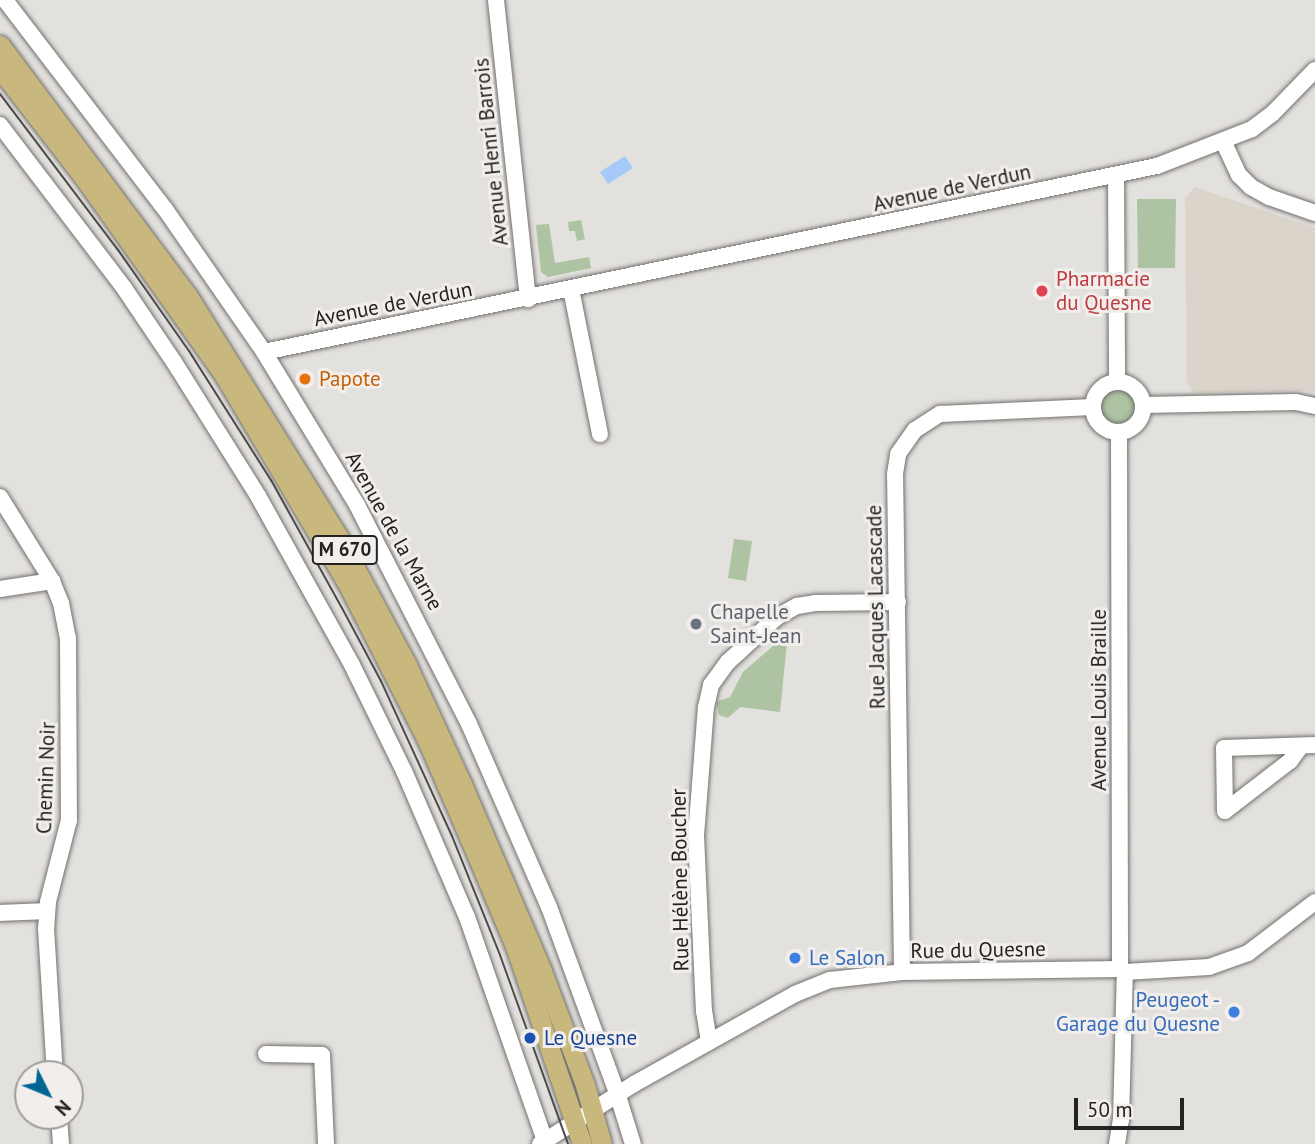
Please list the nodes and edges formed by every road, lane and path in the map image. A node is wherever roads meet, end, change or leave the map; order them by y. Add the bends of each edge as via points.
1 (496, 0) edge
2 (10, 2) edge
3 (0, 45) edge
4 (0, 69) edge
5 (1315, 70) edge
6 (0, 125) edge
7 (1223, 141) junction
8 (1116, 175) junction
9 (1315, 213) edge
10 (571, 289) junction
11 (528, 299) junction
12 (264, 352) junction
13 (1117, 381) junction
14 (1143, 405) junction
15 (1315, 406) edge
16 (1093, 407) junction
17 (1119, 432) junction
18 (600, 434) dead end
19 (0, 497) edge
20 (52, 581) junction
21 (0, 589) edge
22 (898, 602) junction
23 (1308, 746) edge
24 (1315, 902) edge
25 (47, 911) junction
26 (0, 913) edge
27 (1123, 970) junction
28 (902, 972) junction
29 (709, 1042) junction
30 (266, 1054) dead end
31 (54, 1060) edge
32 (617, 1093) junction
33 (593, 1110) junction
34 (575, 1122) junction
35 (544, 1143) edge
36 (326, 1144) edge
37 (582, 1144) edge
38 (602, 1144) edge
39 (633, 1144) edge
40 (1117, 1144) edge

1 - 11 street, Avenue Henri Barrois
2 - 12 street, Avenue de la Marne via 165,209
3 - 33 main road, M 670 via 188,296 334,529 407,665 463,784 542,971
4 - 34 main road, M 670 via 82,175 224,375 346,581 455,802 516,949
5 - 7 street, Avenue de Verdun via 1262,123
6 - 35 street via 124,288 200,401 352,665 467,918
7 - 8 street, Avenue de Verdun
7 - 9 street via 1239,175 1251,187
8 - 10 street, Avenue de Verdun
8 - 13 street
10 - 11 street, Avenue de Verdun
10 - 18 street
11 - 12 street, Avenue de Verdun
12 - 32 street, Avenue de la Marne via 362,515 469,724 549,907
13 - 14 street via 1133,387
13 - 16 street via 1100,389
14 - 15 street via 1296,402
14 - 17 street via 1138,422
16 - 17 street via 1101,425
16 - 22 street, Rue Jacques Lacascade via 949,411 915,430 902,445 895,465
17 - 27 street, Avenue Louis Braille
19 - 20 street, Chemin Noir
20 - 21 street
20 - 25 street, Chemin Noir via 68,638 70,809
22 - 28 street, Rue Jacques Lacascade
22 - 29 street, Rue Hélène Boucher via 797,606 777,617 728,662 711,685 696,836
23 - 23 street via 1224,748 1225,811 1290,761
24 - 27 street, Rue du Quesne via 1256,947 1228,962 1209,967
25 - 26 street
25 - 31 street, Chemin Noir
27 - 28 street, Rue du Quesne
27 - 40 street, Avenue Louis Braille
28 - 29 street, Rue du Quesne via 842,976 817,984
29 - 32 street, Rue du Quesne
30 - 36 street via 322,1055
32 - 33 street, Rue du Quesne
32 - 39 street, Avenue de la Marne
33 - 34 street, Rue du Quesne
33 - 38 main road, M 670
34 - 35 street, Rue du Quesne
34 - 37 main road, M 670

